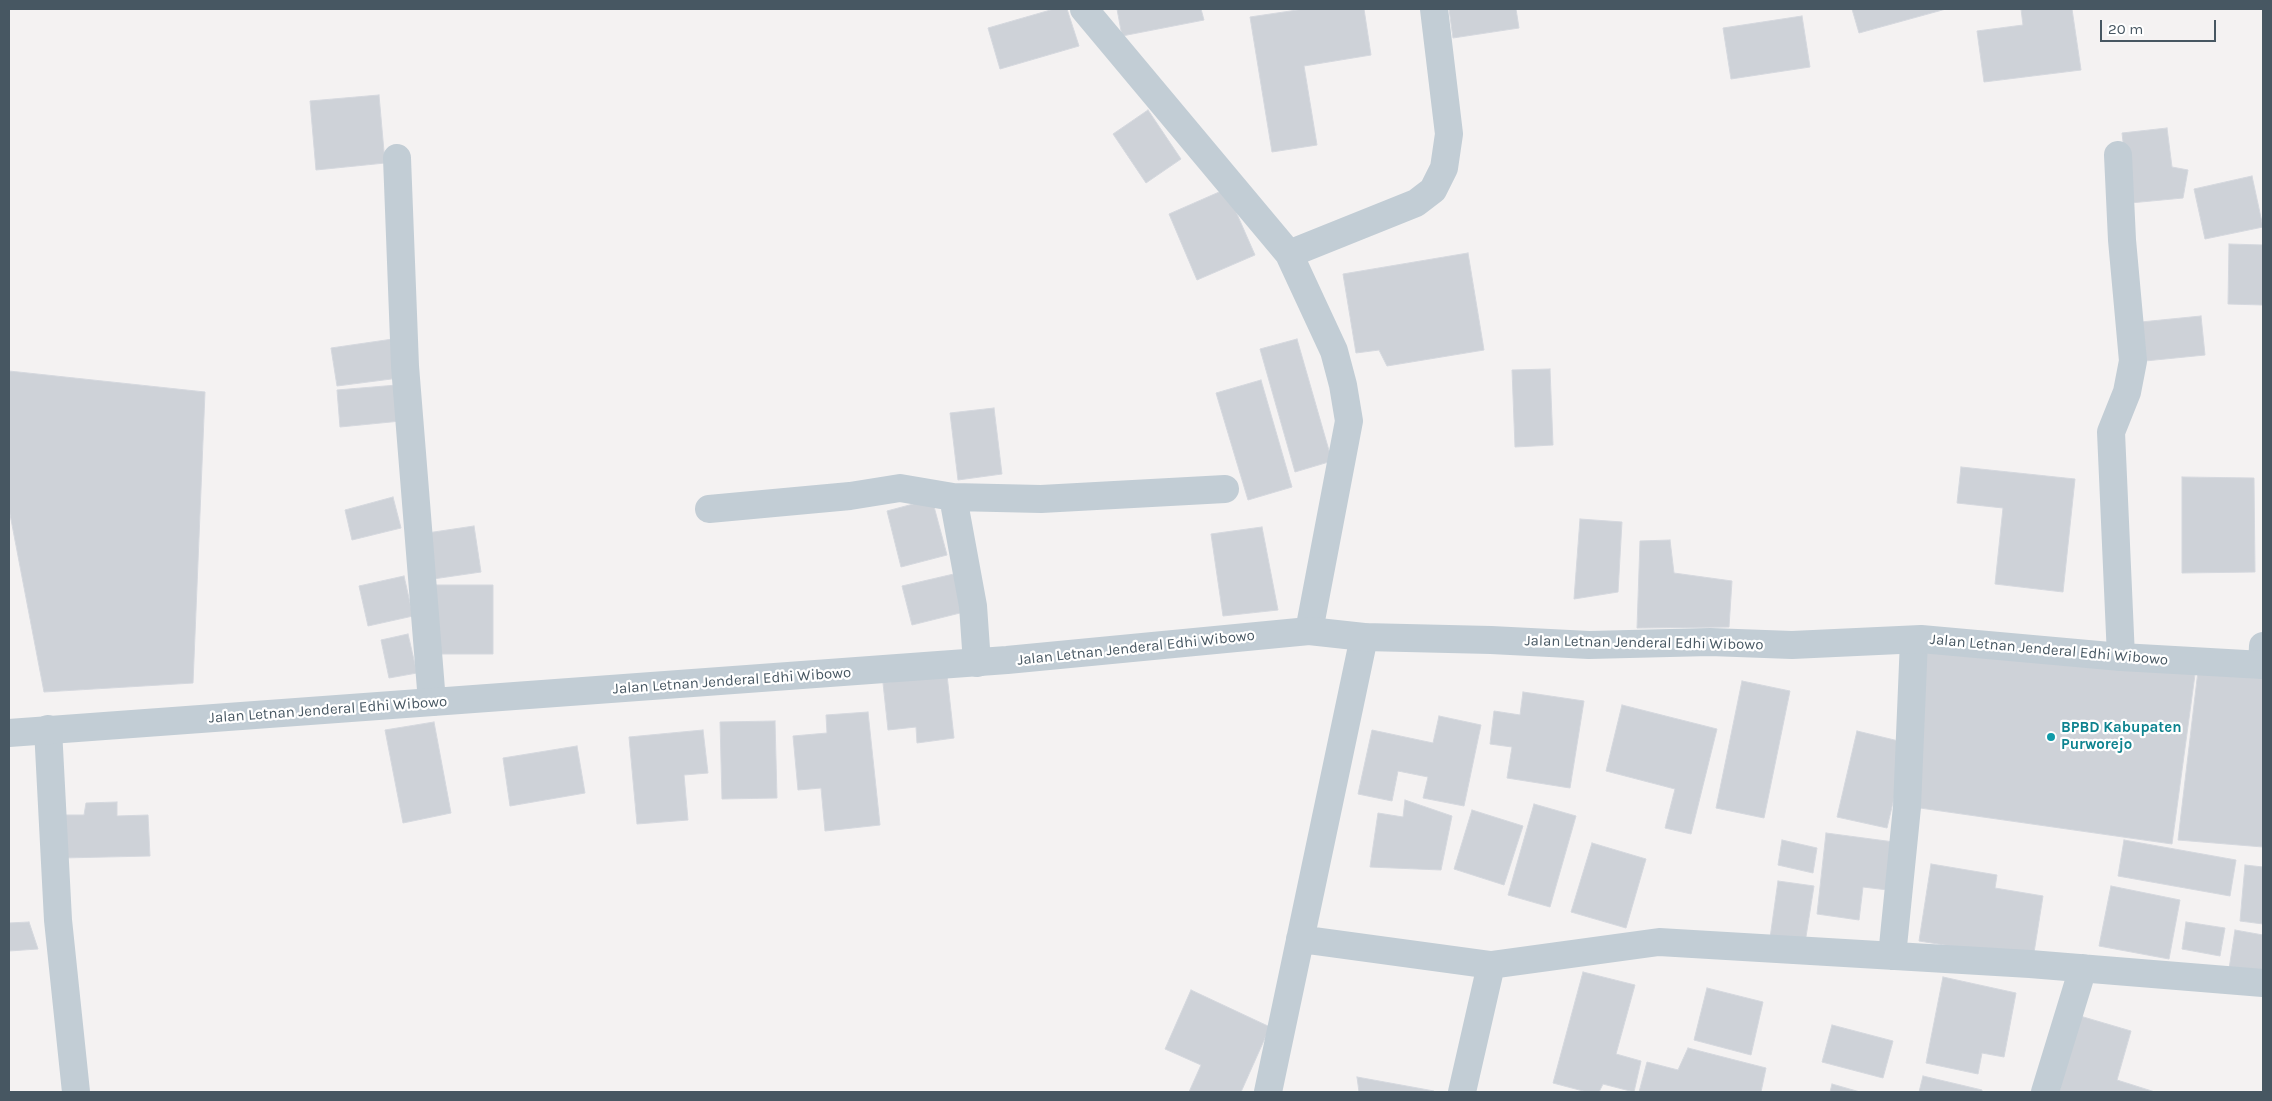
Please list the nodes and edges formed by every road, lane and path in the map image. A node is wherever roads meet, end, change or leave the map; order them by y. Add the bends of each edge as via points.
1 (1084, 9) edge
2 (1434, 9) edge
3 (2118, 155) dead end
4 (397, 158) dead end
5 (1290, 254) junction
6 (1225, 489) dead end
7 (953, 497) junction
8 (709, 509) dead end
9 (1309, 631) junction
10 (1364, 637) junction
11 (1914, 640) junction
12 (2121, 657) junction
13 (2263, 659) edge
14 (977, 662) junction
15 (432, 702) junction
16 (48, 729) junction
17 (9, 733) edge
18 (1300, 939) junction
19 (1892, 956) junction
20 (1490, 965) junction
21 (2083, 968) junction
22 (2263, 983) edge
23 (76, 1092) edge
24 (1268, 1092) edge
25 (1462, 1092) edge
26 (2045, 1092) edge

1 - 5 street
2 - 5 street via 1450,134 1444,168 1433,190 1416,203
3 - 12 street via 2133,361 2127,392 2111,432
4 - 15 street via 405,366
5 - 9 street via 1334,351 1349,421
6 - 7 street via 1041,499
7 - 8 street via 900,488
7 - 14 street via 972,606
9 - 10 street, Jalan Letnan Jenderal Edhi Wibowo
9 - 14 street, Jalan Letnan Jenderal Edhi Wibowo
10 - 11 street, Jalan Letnan Jenderal Edhi Wibowo via 1589,645
10 - 18 street
11 - 12 street, Jalan Letnan Jenderal Edhi Wibowo
11 - 19 street via 1907,807
12 - 13 street, Jalan Letnan Jenderal Edhi Wibowo
14 - 15 street, Jalan Letnan Jenderal Edhi Wibowo
15 - 16 street, Jalan Letnan Jenderal Edhi Wibowo
16 - 17 street, Jalan Letnan Jenderal Edhi Wibowo
16 - 23 street via 58,920
18 - 20 street
18 - 24 street
19 - 20 street via 1659,942
19 - 21 street
20 - 25 street
21 - 22 street
21 - 26 street

